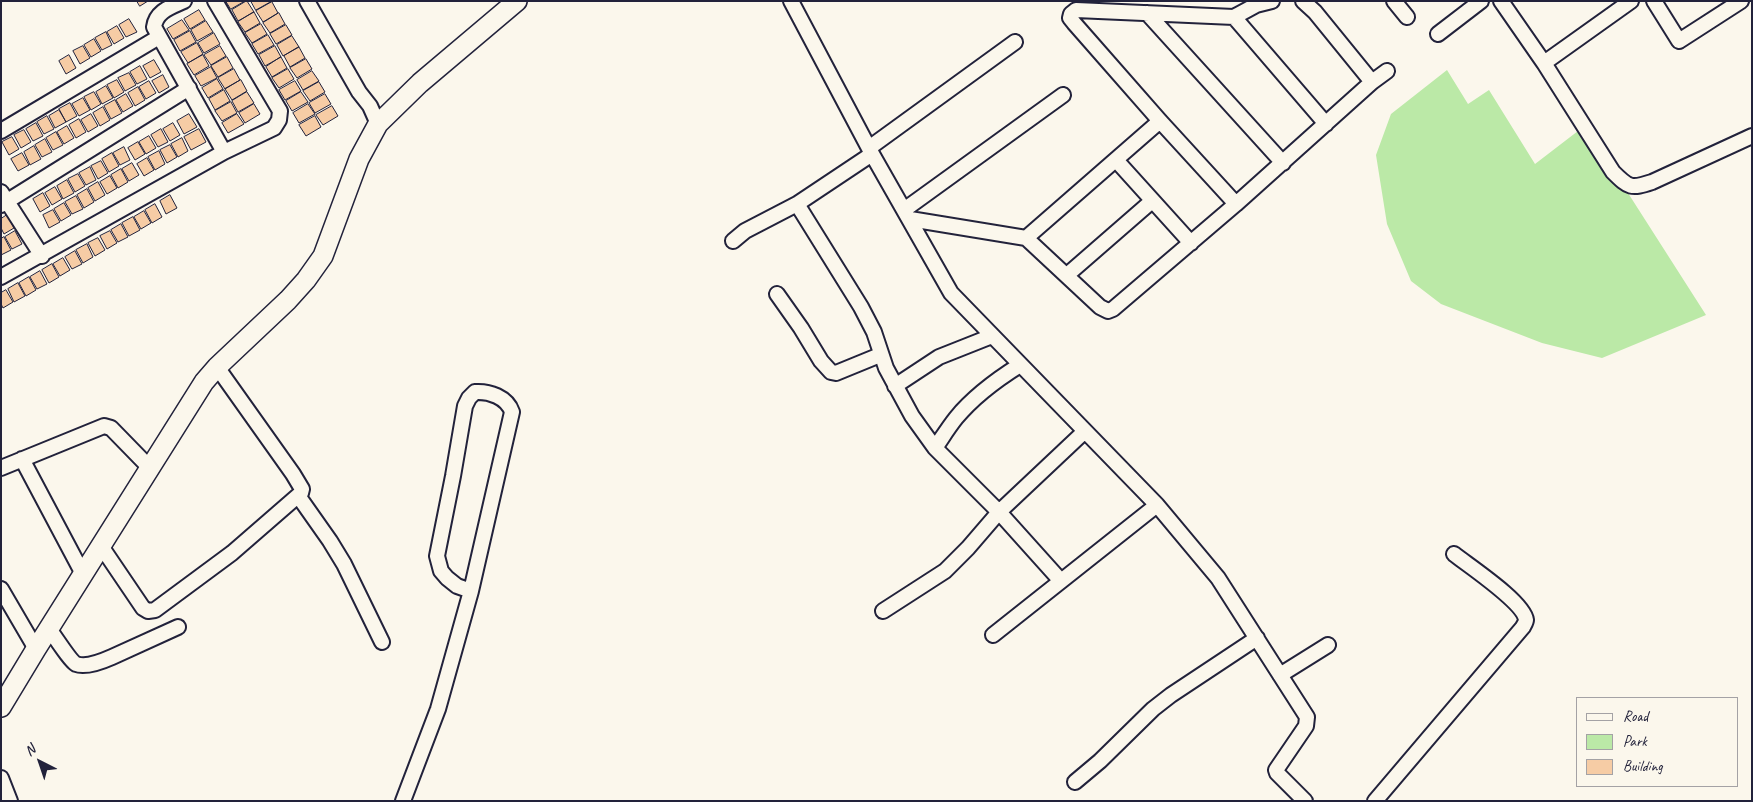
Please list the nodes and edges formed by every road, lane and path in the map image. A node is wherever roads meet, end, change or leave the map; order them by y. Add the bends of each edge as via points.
1 (184, 1) edge
2 (214, 1) edge
3 (307, 1) edge
4 (517, 1) edge
5 (791, 1) edge
6 (1272, 1) edge
7 (1303, 1) edge
8 (1394, 1) edge
9 (1481, 1) edge
10 (1501, 1) edge
11 (1631, 1) edge
12 (1654, 1) edge
13 (1741, 1) edge
14 (1147, 13) junction
15 (1234, 17) junction
16 (1407, 17) dead end
17 (1438, 34) dead end
18 (159, 37) junction
19 (1016, 42) dead end
20 (1544, 62) junction
21 (1387, 72) dead end
22 (1372, 82) junction
23 (189, 88) junction
24 (1063, 95) dead end
25 (1160, 122) junction
26 (378, 124) junction
27 (1326, 124) junction
28 (1, 131) edge
29 (1752, 136) edge
30 (871, 151) junction
31 (224, 152) junction
32 (1116, 160) junction
33 (1283, 163) junction
34 (3, 200) edge
35 (1152, 201) junction
36 (796, 204) junction
37 (1236, 204) junction
38 (907, 215) junction
39 (1026, 238) junction
40 (733, 241) dead end
41 (1191, 243) junction
42 (42, 256) junction
43 (1067, 275) junction
44 (1, 278) edge
45 (777, 294) dead end
46 (992, 336) junction
47 (880, 355) junction
48 (1020, 365) junction
49 (217, 367) junction
50 (895, 386) junction
51 (1085, 431) junction
52 (935, 448) junction
53 (22, 459) junction
54 (1, 468) edge
55 (150, 468) junction
56 (299, 497) junction
57 (1157, 505) junction
58 (999, 512) junction
59 (101, 546) junction
60 (1454, 554) dead end
61 (83, 574) junction
62 (1061, 581) junction
63 (1, 589) edge
64 (471, 591) junction
65 (883, 611) dead end
66 (178, 627) dead end
67 (49, 629) junction
68 (993, 635) dead end
69 (1257, 638) junction
70 (382, 642) dead end
71 (1328, 645) dead end
72 (36, 649) junction
73 (1280, 675) junction
74 (1, 707) edge
75 (1, 778) edge
76 (1075, 782) dead end
77 (10, 801) edge
78 (403, 801) edge
79 (1305, 801) edge
80 (1375, 801) edge

1 - 18 street via 162,11 155,19 154,27
2 - 31 street via 280,111 274,128
3 - 26 street
4 - 26 street via 420,83
5 - 30 street
6 - 15 street via 1256,5
7 - 22 street
8 - 16 street
9 - 17 street
10 - 20 street
11 - 20 street
12 - 13 street via 1679,41
14 - 15 street
14 - 25 street via 1076,10 1070,18
14 - 33 street
15 - 27 street
18 - 23 street
18 - 28 street
19 - 30 street
20 - 29 street via 1613,172 1624,183 1636,188
21 - 22 street
22 - 27 street
23 - 31 street
23 - 34 street
24 - 38 street
25 - 32 street
25 - 37 street
26 - 49 street via 359,159 323,256 288,300
27 - 33 street
30 - 36 street
30 - 38 street
31 - 42 street
32 - 35 street
32 - 39 street
33 - 37 street
34 - 42 street
35 - 41 street
35 - 43 street
36 - 40 street via 745,231
36 - 47 street via 861,307 874,332
37 - 41 street
38 - 39 street
38 - 46 street via 951,293
39 - 43 street
41 - 43 street via 1108,311
42 - 44 street
45 - 47 street via 831,372 836,373
46 - 48 street
46 - 50 street via 939,357
47 - 50 street
48 - 51 street
48 - 52 street via 976,397
49 - 55 street via 204,382
49 - 56 street via 293,474 302,489
50 - 52 street
51 - 57 street
51 - 58 street
52 - 58 street
53 - 54 street
53 - 55 street via 104,426 111,428
53 - 61 street
55 - 59 street
56 - 59 street via 232,553 155,610 143,608
56 - 70 street via 339,557
57 - 62 street
57 - 69 street via 1218,578
58 - 62 street
58 - 65 street via 945,571
59 - 61 street
60 - 80 street via 1510,597 1526,621 1524,628
61 - 67 street
62 - 68 street
63 - 72 street
64 - 64 street via 447,578 441,571 437,556 465,406 475,392 486,392 505,401 512,412
64 - 78 street via 438,709
66 - 67 street via 112,658 81,664 73,661
67 - 72 street
69 - 73 street
69 - 76 street via 1171,695
71 - 73 street
72 - 74 street
73 - 79 street via 1307,721 1276,770
75 - 77 street

